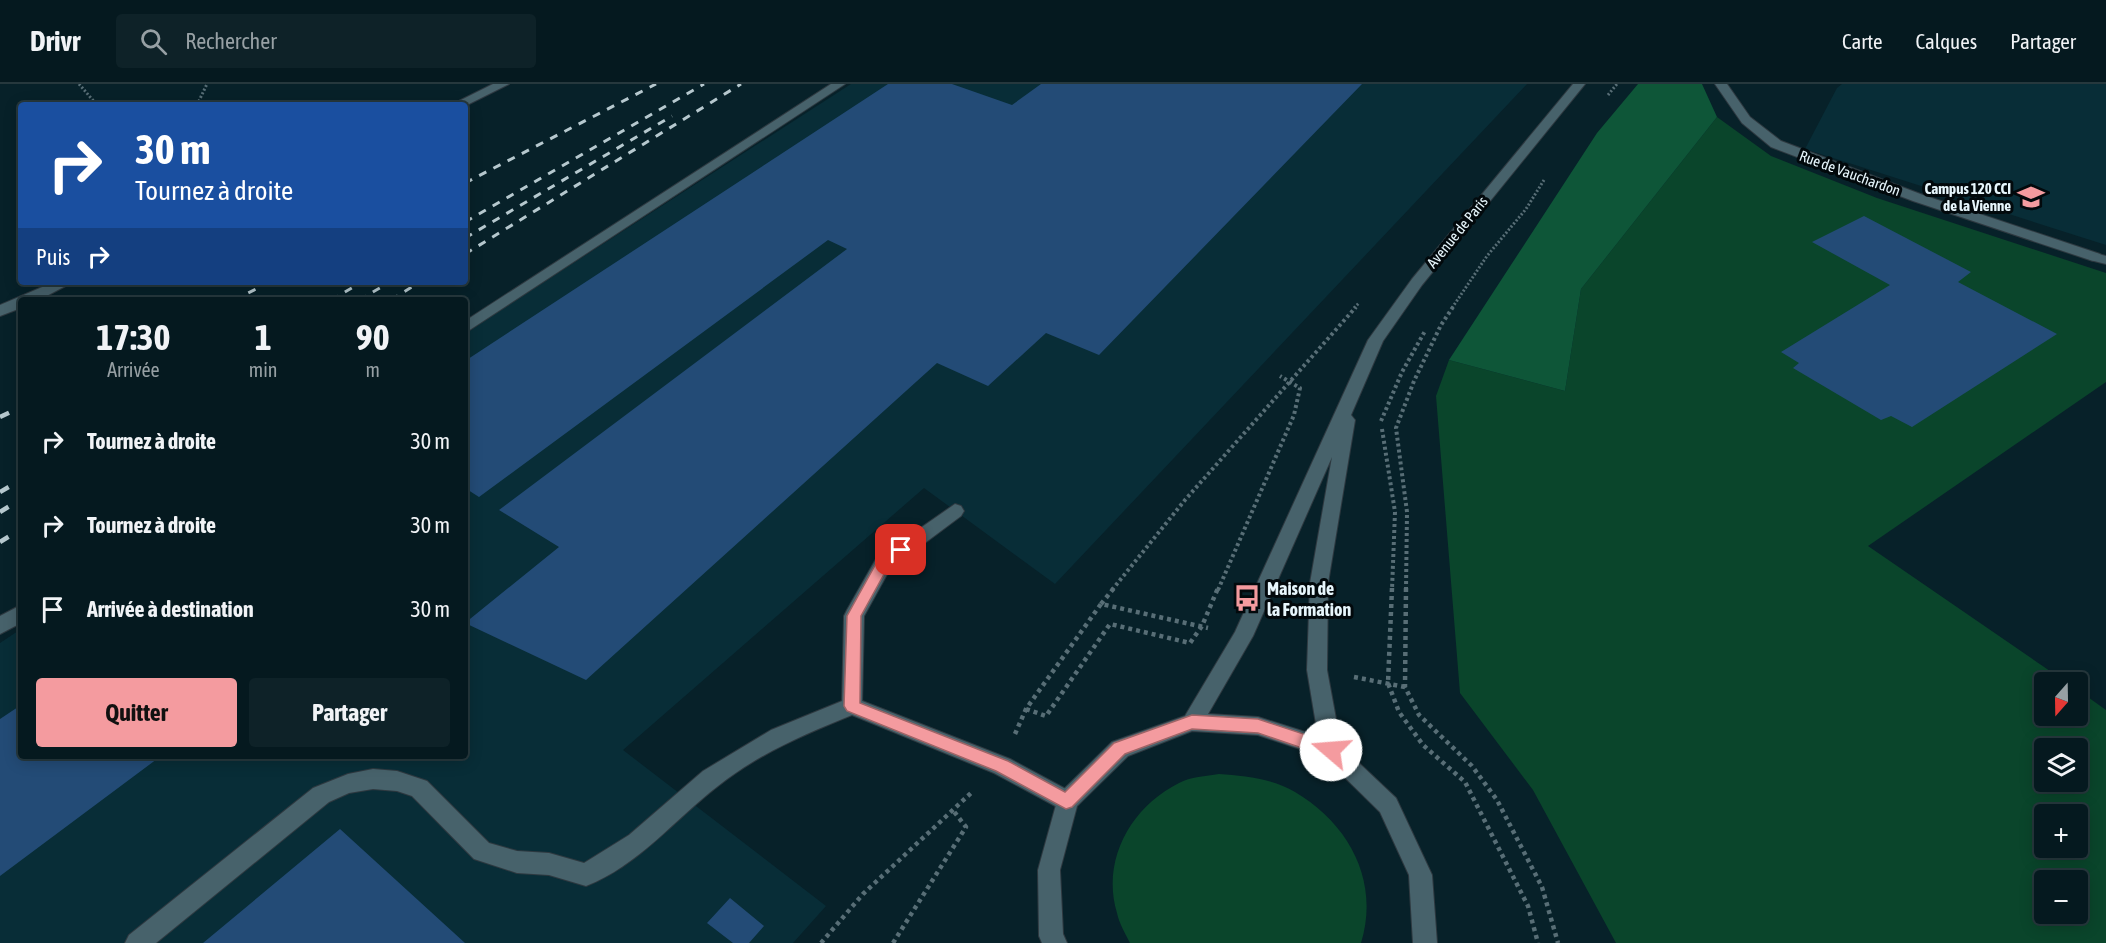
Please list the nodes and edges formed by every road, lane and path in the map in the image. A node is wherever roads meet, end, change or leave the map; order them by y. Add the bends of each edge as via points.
1 (79, 84) edge
2 (207, 84) edge
3 (502, 84) edge
4 (839, 84) edge
5 (1579, 84) edge
6 (1617, 84) edge
7 (1721, 84) edge
8 (94, 102) edge
9 (198, 102) edge
10 (463, 102) edge
11 (1603, 102) dead end
12 (1550, 172) dead end
13 (2101, 259) edge
14 (59, 285) edge
15 (33, 297) edge
16 (1363, 299) dead end
17 (18, 303) edge
18 (0, 312) edge
19 (1430, 322) dead end
20 (468, 326) edge
21 (1280, 376) dead end
22 (1289, 382) junction
23 (1352, 392) junction
24 (955, 511) dead end
25 (1101, 604) junction
26 (18, 615) edge
27 (0, 626) edge
28 (1202, 626) junction
29 (1388, 683) junction
30 (1405, 687) junction
31 (852, 706) junction
32 (1192, 722) junction
33 (1331, 750) junction
34 (1066, 801) junction
35 (1051, 941) edge
36 (137, 943) edge
37 (821, 943) edge
38 (893, 943) edge
39 (1425, 943) edge
40 (1538, 943) edge
41 (1558, 943) edge

1 - 8 path
2 - 9 path
3 - 10 main road
4 - 20 main road
5 - 23 main road, Avenue de Paris via 1417,282 1376,340
6 - 11 path
7 - 13 main road, Rue de Vauchardon via 1746,120 1776,144 1918,198
12 - 30 path via 1441,325 1396,428 1407,512
14 - 15 main road
16 - 22 path
17 - 18 main road
19 - 29 path via 1402,372 1381,422 1395,512
21 - 22 path
22 - 25 path via 1185,500
22 - 28 path via 1300,388 1294,415
23 - 32 main road, Avenue de Paris via 1244,636
23 - 33 main road, Avenue de Paris via 1319,583 1317,670
24 - 31 main road via 883,564 854,616
25 - 28 path
25 - 28 path via 1026,709 1046,716 1110,624 1190,643
26 - 27 main road
29 - 30 path
29 - 40 path via 1399,712 1423,746 1465,782 1528,906
30 - 41 path via 1419,715 1472,766 1497,800 1542,886
31 - 34 main road via 1002,766
31 - 36 main road via 778,736 721,772 637,842 586,875 482,851 420,788 374,779 348,784 321,795
32 - 33 main road via 1258,726
32 - 34 main road via 1120,748
33 - 39 main road via 1388,805 1420,875
34 - 35 main road via 1049,870
37 - 38 path via 863,894 952,809 966,826

